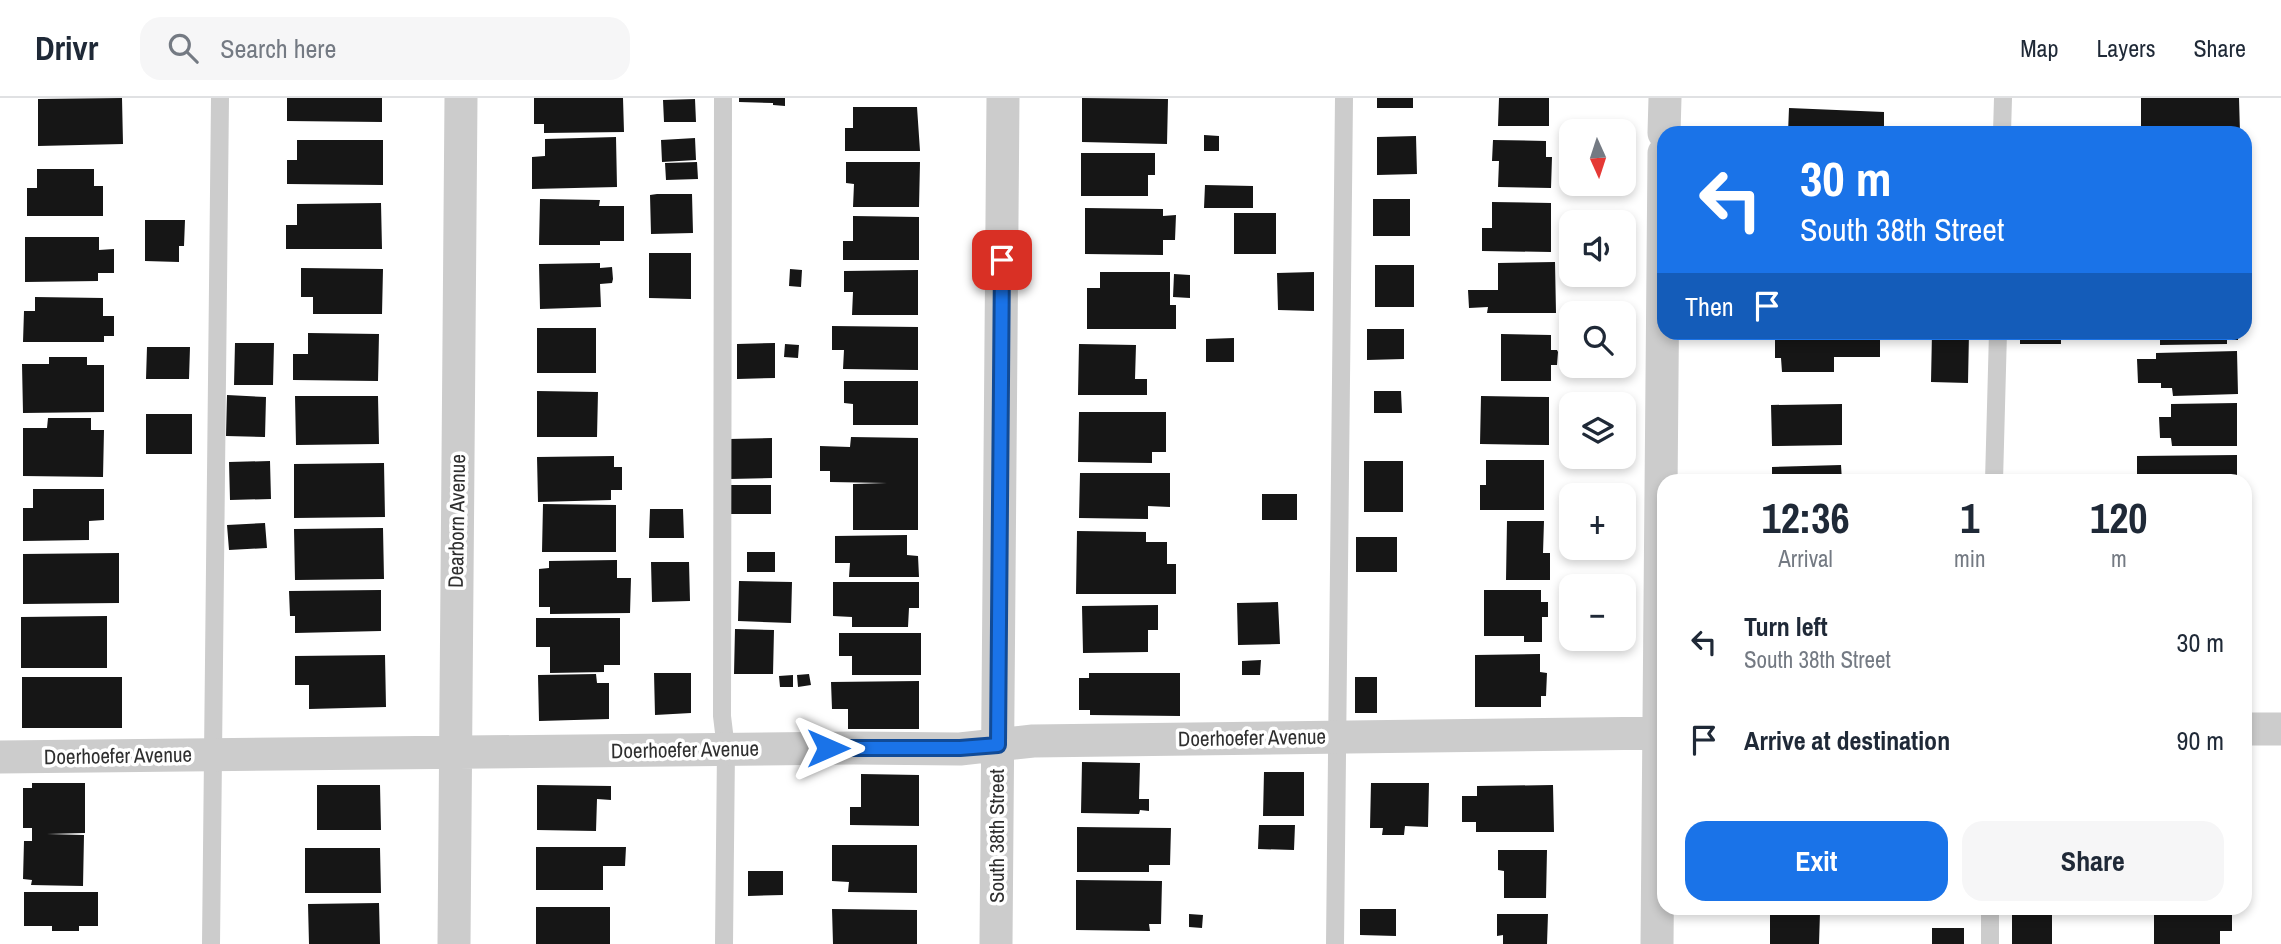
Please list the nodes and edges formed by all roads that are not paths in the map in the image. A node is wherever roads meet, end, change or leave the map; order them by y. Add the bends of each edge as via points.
1 (220, 98) edge
2 (461, 98) edge
3 (723, 98) edge
4 (1003, 98) edge
5 (1344, 98) edge
6 (1665, 98) edge
7 (2003, 98) edge
8 (1664, 126) edge
9 (2002, 126) edge
10 (1663, 340) edge
11 (1998, 340) edge
12 (1663, 474) edge
13 (1994, 474) edge
14 (2281, 729) edge
15 (2252, 730) edge
16 (1657, 733) edge
17 (1338, 737) junction
18 (998, 745) junction
19 (726, 749) junction
20 (455, 753) junction
21 (211, 755) junction
22 (0, 757) edge
23 (1658, 915) edge
24 (1990, 915) edge
25 (211, 944) edge
26 (453, 944) edge
27 (724, 944) edge
28 (996, 944) edge
29 (1335, 944) edge
30 (1657, 944) edge
31 (1990, 944) edge

1 - 21 lane
2 - 20 street, Dearborn Avenue
3 - 19 lane via 722,716
4 - 18 street, South 38th Street
5 - 17 lane
6 - 8 street
7 - 9 lane
10 - 12 street
11 - 13 lane
14 - 15 street
16 - 17 street, Doerhoefer Avenue
17 - 18 street, Doerhoefer Avenue
17 - 29 lane
18 - 19 street, Doerhoefer Avenue
18 - 28 street, South 38th Street
19 - 20 street, Doerhoefer Avenue
19 - 27 lane
20 - 21 street, Doerhoefer Avenue
20 - 26 street, Dearborn Avenue
21 - 22 street, Doerhoefer Avenue
21 - 25 lane
23 - 30 street
24 - 31 lane

